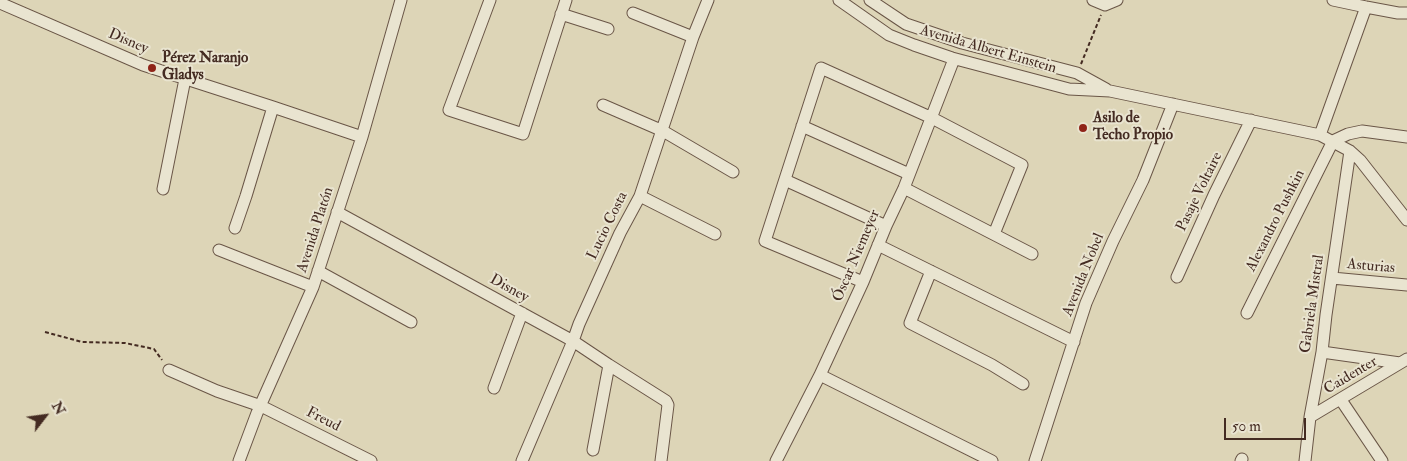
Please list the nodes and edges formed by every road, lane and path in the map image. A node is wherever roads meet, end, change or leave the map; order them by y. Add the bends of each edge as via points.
1 (401, 0) edge
2 (490, 0) edge
3 (566, 0) edge
4 (708, 0) edge
5 (839, 0) edge
6 (870, 0) edge
7 (1093, 0) edge
8 (1117, 0) edge
9 (1333, 0) edge
10 (0, 3) edge
11 (1105, 4) junction
12 (1366, 7) junction
13 (633, 13) dead end
14 (1407, 13) edge
15 (561, 14) junction
16 (608, 29) dead end
17 (693, 37) junction
18 (954, 59) junction
19 (1077, 73) junction
20 (185, 79) junction
21 (1110, 91) junction
22 (1173, 104) junction
23 (603, 105) dead end
24 (273, 107) junction
25 (932, 118) junction
26 (1251, 120) junction
27 (802, 126) junction
28 (663, 131) junction
29 (1320, 135) junction
30 (362, 137) junction
31 (1405, 139) edge
32 (1333, 141) junction
33 (1350, 151) junction
34 (733, 172) dead end
35 (909, 174) junction
36 (785, 180) junction
37 (904, 188) junction
38 (163, 190) dead end
39 (640, 196) junction
40 (337, 212) junction
41 (1407, 220) edge
42 (886, 226) junction
43 (235, 228) dead end
44 (715, 234) dead end
45 (994, 234) junction
46 (878, 245) junction
47 (219, 250) dead end
48 (1032, 254) dead end
49 (318, 271) junction
50 (931, 271) junction
51 (1177, 277) dead end
52 (1332, 278) junction
53 (863, 282) junction
54 (1407, 284) edge
55 (313, 287) junction
56 (1247, 313) dead end
57 (522, 314) junction
58 (411, 322) dead end
59 (45, 332) dead end
60 (573, 341) junction
61 (1074, 342) junction
62 (1322, 352) junction
63 (1404, 361) edge
64 (609, 365) junction
65 (170, 370) joint
66 (820, 375) junction
67 (1023, 384) dead end
68 (494, 388) dead end
69 (1341, 400) junction
70 (261, 406) junction
71 (1310, 417) junction
72 (593, 450) dead end
73 (239, 461) edge
74 (371, 461) edge
75 (522, 461) edge
76 (661, 461) edge
77 (776, 461) edge
78 (992, 461) edge
79 (1035, 461) edge
80 (1305, 461) edge
81 (1382, 461) edge

1 - 30 street, Avenida Platón
2 - 15 street via 449,110 523,134
3 - 15 street
4 - 17 street, Lucio Costa
5 - 18 street, Avenida Albert Einstein via 889,34
6 - 19 street, Avenida Albert Einstein via 906,24 927,32
7 - 11 street
8 - 11 street
9 - 12 street
10 - 20 street, Disney via 143,66
11 - 19 path
12 - 14 street
12 - 29 street
13 - 17 street
15 - 16 street
17 - 28 street, Lucio Costa
18 - 21 street, Avenida Albert Einstein via 1069,89
18 - 25 street, Óscar Niemeyer
19 - 21 street, Avenida Albert Einstein
20 - 24 street, Disney
20 - 38 street
21 - 22 street, Avenida Albert Einstein
22 - 26 street, Avenida Albert Einstein
22 - 61 street, Avenida Nobel via 1143,180 1086,302
23 - 28 street
24 - 30 street, Disney
24 - 43 street
25 - 27 street via 821,68
25 - 35 street, Óscar Niemeyer
25 - 45 street via 1022,165
26 - 29 street, Avenida Albert Einstein
26 - 51 street, Pasaje Voltaire
27 - 35 street
27 - 36 street
28 - 34 street
28 - 39 street, Lucio Costa
29 - 32 street, Avenida Albert Einstein
30 - 40 street, Avenida Platón
31 - 32 street via 1362,131
32 - 33 street, Avenida Albert Einstein
32 - 56 street, Alexandro Pushkin
33 - 41 street, Avenida Albert Einstein
33 - 52 street, Gabriela Mistral
35 - 37 street, Óscar Niemeyer
36 - 42 street
36 - 53 street via 765,241
37 - 42 street, Óscar Niemeyer
37 - 45 street
39 - 44 street
39 - 60 street, Lucio Costa via 620,233
40 - 49 street, Avenida Platón
40 - 57 street, Disney
42 - 46 street, Óscar Niemeyer
45 - 48 street
46 - 50 street
46 - 53 street, Óscar Niemeyer
47 - 55 street
49 - 55 street, Avenida Platón
49 - 58 street
50 - 61 street
50 - 67 street via 910,323
52 - 54 street, Asturias
52 - 62 street, Gabriela Mistral
53 - 66 street, Óscar Niemeyer
55 - 70 street, Avenida Platón
57 - 60 street, Disney
57 - 68 street
59 - 65 path via 82,342 125,343 154,349
60 - 64 street, Disney
60 - 75 street, Lucio Costa
61 - 79 street, Avenida Nobel
62 - 63 street
62 - 71 street, Gabriela Mistral
63 - 69 street, Caidenter
64 - 72 street
64 - 76 street, Disney via 666,401
65 - 70 street, Freud via 217,392
66 - 77 street, Óscar Niemeyer
66 - 78 street
69 - 71 street, Caidenter
69 - 81 street
70 - 73 street, Avenida Platón
70 - 74 street, Freud
71 - 80 street, Gabriela Mistral

